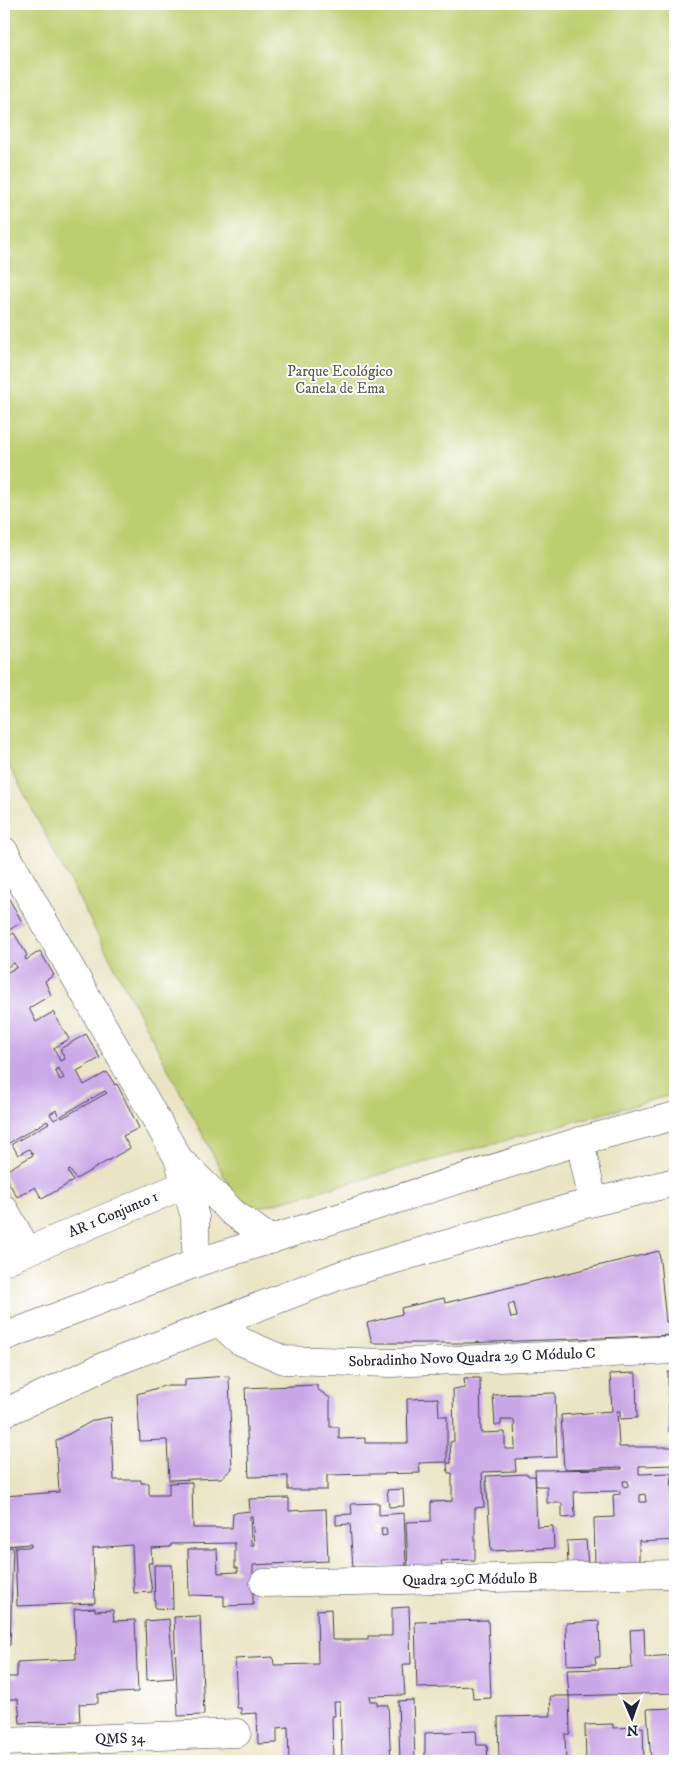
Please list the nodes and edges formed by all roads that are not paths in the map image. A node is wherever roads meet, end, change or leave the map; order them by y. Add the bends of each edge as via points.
1 (4, 852) edge
2 (675, 1116) edge
3 (580, 1141) junction
4 (188, 1173) junction
5 (675, 1182) edge
6 (593, 1202) junction
7 (4, 1209) edge
8 (270, 1240) junction
9 (16, 1256) edge
10 (196, 1264) junction
11 (219, 1322) junction
12 (4, 1337) edge
13 (675, 1350) edge
14 (4, 1413) edge
15 (675, 1574) edge
16 (264, 1583) dead end
17 (237, 1733) dead end
18 (4, 1742) edge

1 - 4 street
2 - 3 street
3 - 6 street
3 - 8 street
4 - 8 street
4 - 9 street, AR 1 Conjunto 1
4 - 10 street via 195,1217
5 - 6 street
6 - 11 street via 341,1275
7 - 9 street
8 - 10 street
10 - 12 street
11 - 13 street, Sobradinho Novo Quadra 29 C Módulo C via 240,1341 284,1360 390,1363
11 - 14 street via 107,1365
15 - 16 street, Quadra 29C Módulo B
17 - 18 street, QMS 34

